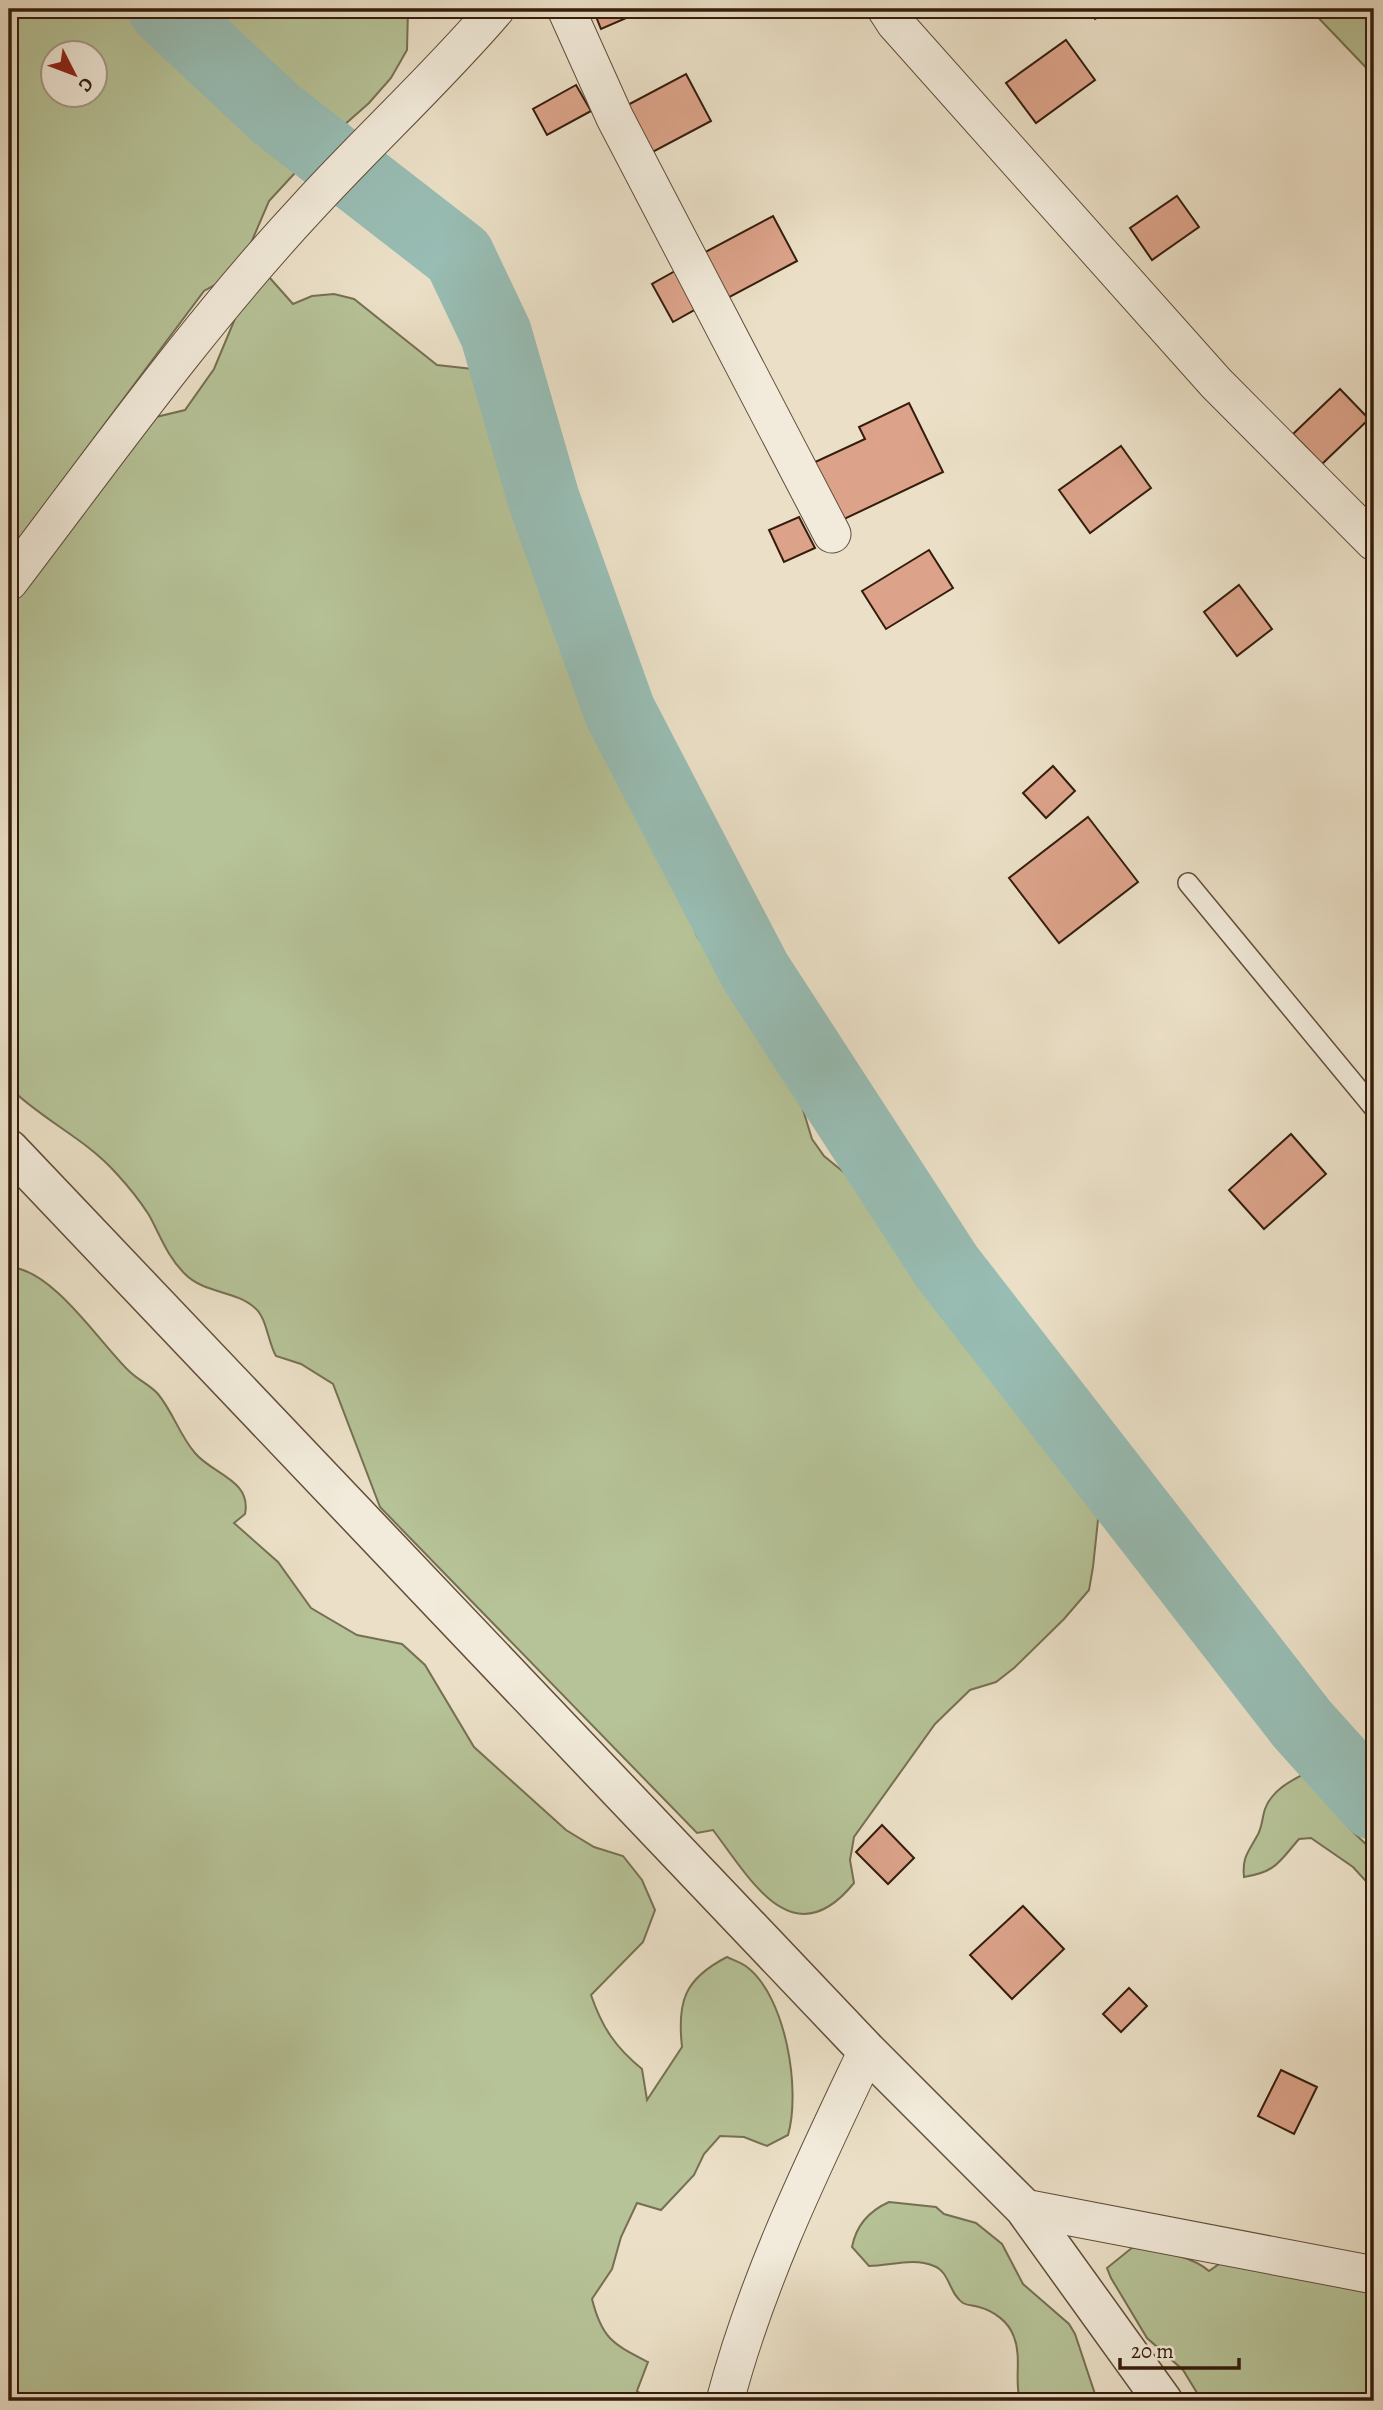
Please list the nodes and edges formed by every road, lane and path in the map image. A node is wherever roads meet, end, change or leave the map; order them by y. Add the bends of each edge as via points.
1 (496, 9) edge
2 (566, 9) edge
3 (886, 9) edge
4 (832, 534) dead end
5 (1374, 541) edge
6 (9, 582) edge
7 (1188, 883) dead end
8 (1374, 1108) edge
9 (9, 1149) edge
10 (867, 2051) junction
11 (1024, 2208) junction
12 (1374, 2275) edge
13 (725, 2401) edge
14 (1163, 2401) edge

1 - 6 street via 305,209 190,344
2 - 4 street via 615,118
3 - 5 street via 1216,383
7 - 8 lane
9 - 10 street
10 - 11 street
10 - 13 street via 794,2207 741,2341
11 - 12 street
11 - 14 street

